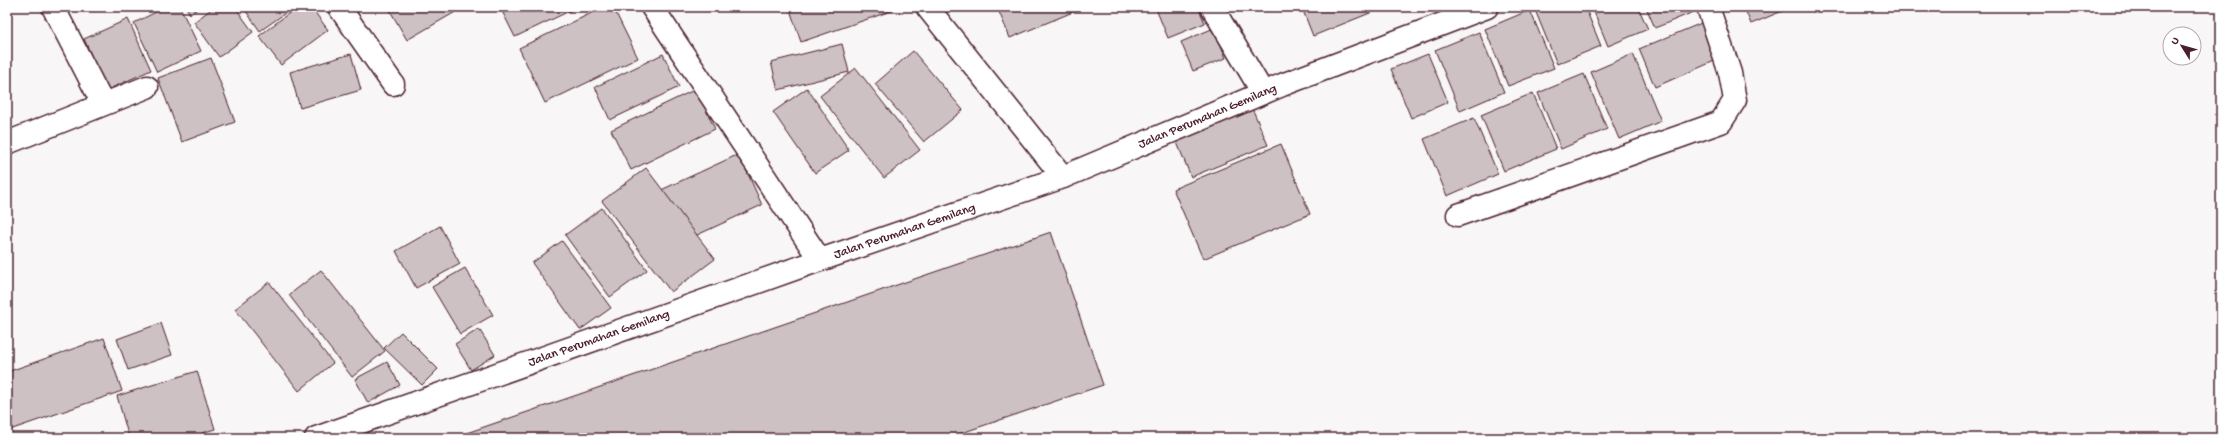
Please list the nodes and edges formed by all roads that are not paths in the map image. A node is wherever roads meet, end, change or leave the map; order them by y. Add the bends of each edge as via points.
1 (53, 7) edge
2 (339, 7) edge
3 (652, 7) edge
4 (926, 7) edge
5 (1212, 7) edge
6 (1487, 7) edge
7 (1708, 7) edge
8 (394, 84) dead end
9 (147, 88) dead end
10 (1273, 89) junction
11 (103, 104) junction
12 (7, 143) edge
13 (1063, 177) junction
14 (1458, 215) dead end
15 (820, 260) junction
16 (316, 438) edge

1 - 11 street
2 - 8 street
3 - 15 street
4 - 13 street
5 - 10 street
6 - 10 street, Jalan Perumahan Gemilang
7 - 14 street via 1730,73 1735,100 1721,122
9 - 11 street
10 - 13 street, Jalan Perumahan Gemilang
11 - 12 street
13 - 15 street, Jalan Perumahan Gemilang
15 - 16 street, Jalan Perumahan Gemilang

